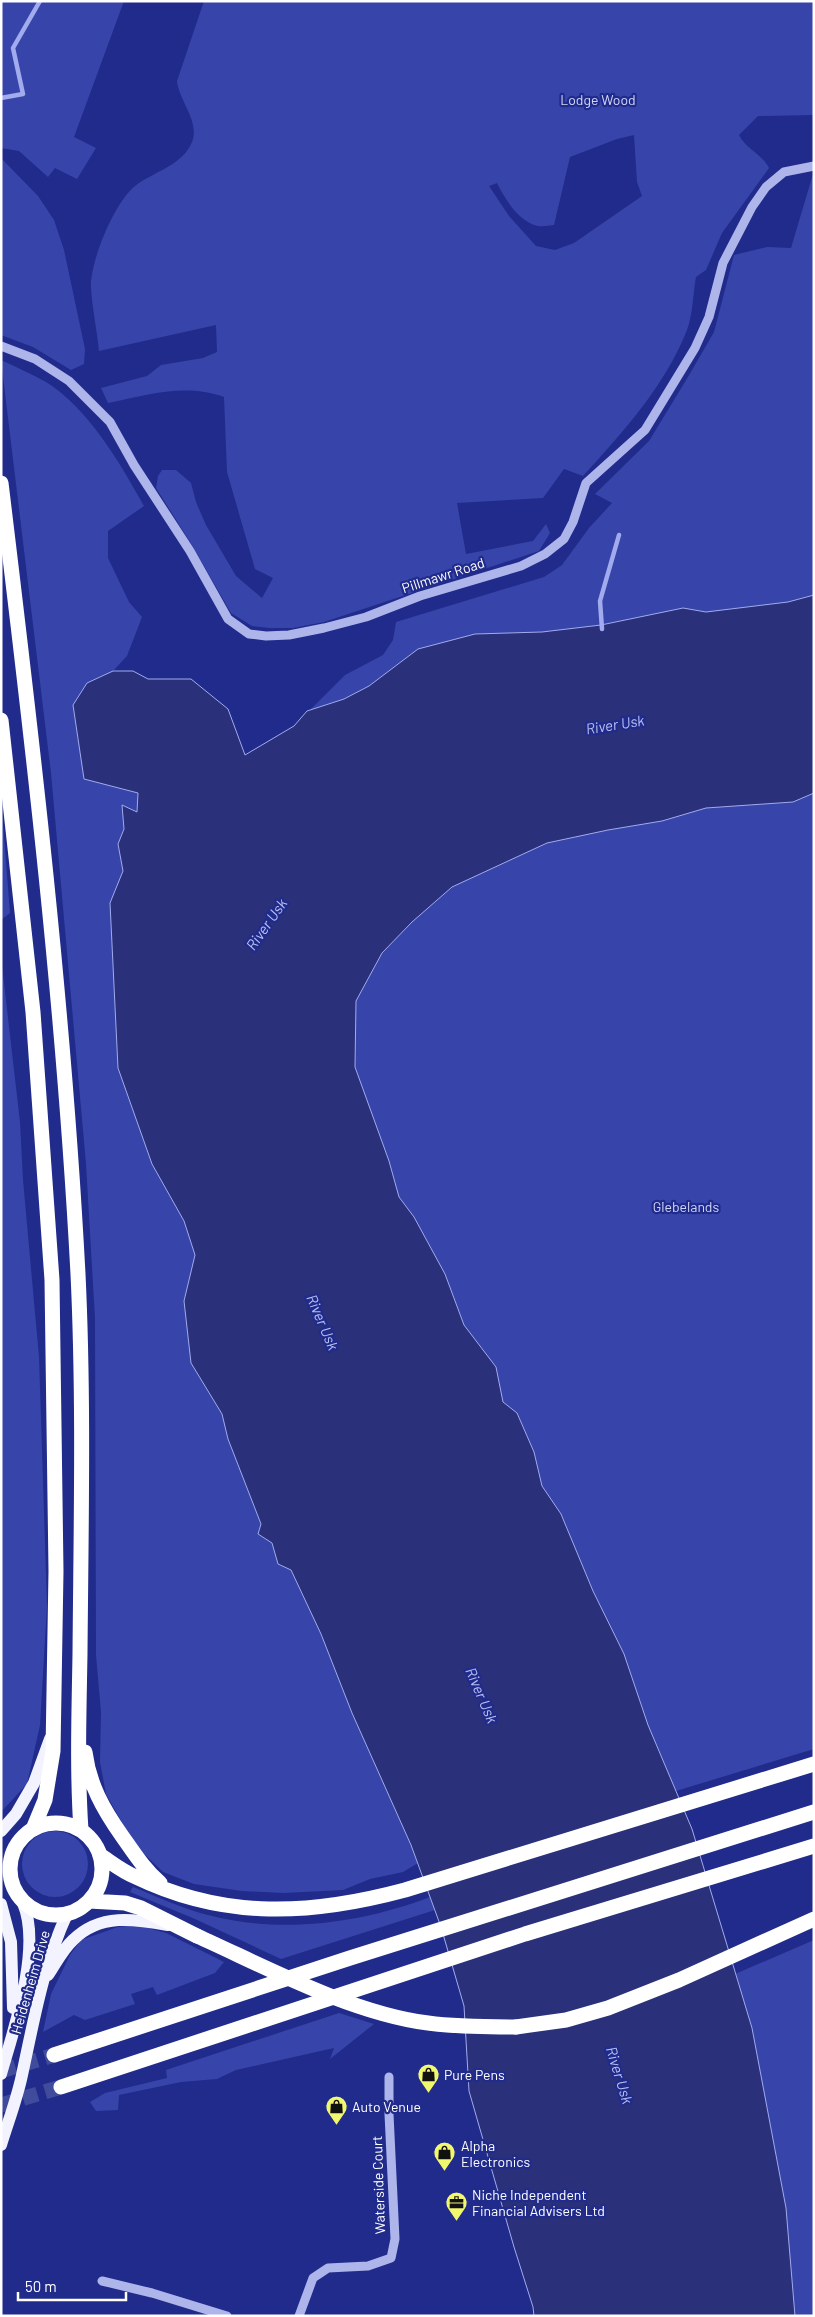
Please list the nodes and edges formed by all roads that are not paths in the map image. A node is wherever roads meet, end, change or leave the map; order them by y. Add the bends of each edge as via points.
1 (814, 166) edge
2 (1, 346) edge
3 (1, 483) edge
4 (1, 720) edge
5 (80, 1716) junction
6 (53, 1731) junction
7 (814, 1764) edge
8 (814, 1812) edge
9 (33, 1829) junction
10 (81, 1830) junction
11 (1, 1831) edge
12 (814, 1846) edge
13 (100, 1855) junction
14 (169, 1890) junction
15 (89, 1901) junction
16 (23, 1903) junction
17 (1, 1904) edge
18 (67, 1914) junction
19 (814, 1919) edge
20 (176, 1926) junction
21 (42, 1983) junction
22 (12, 2033) junction
23 (54, 2055) tunnel mouth
24 (1, 2074) edge
25 (389, 2077) dead end
26 (61, 2087) tunnel mouth
27 (1, 2145) edge
28 (102, 2281) dead end
29 (227, 2316) edge
30 (299, 2316) edge

1 - 2 street, Pillmawr Road via 784,172 766,187 752,207 723,263 709,317 695,348 646,430 586,483 564,539 545,554 521,566 324,628 266,636 249,634 228,619 110,422 69,381 35,359
3 - 5 highway via 50,914 78,1276
4 - 6 highway via 34,1012 52,1280 56,1571
5 - 10 highway via 77,1772
5 - 14 highway via 87,1769 100,1802 139,1863
6 - 9 highway via 50,1777
6 - 11 main road via 34,1783 16,1814
7 - 14 highway via 367,1900 292,1910 254,1909 204,1901
8 - 23 highway
9 - 10 highway via 57,1823
9 - 16 highway via 16,1846 10,1863 10,1881
10 - 13 highway via 96,1845
12 - 26 highway via 526,1934
13 - 14 highway via 135,1877
13 - 15 highway via 101,1880
15 - 18 highway via 79,1910
15 - 20 highway via 125,1903
16 - 18 highway via 44,1914
16 - 22 main road, Heidenheim Drive via 31,1936
17 - 22 main road via 11,1942
18 - 21 main road, Heidenheim Drive
19 - 20 highway, bridge via 608,2008 566,2020 516,2027 428,2023 362,2007
20 - 21 main road via 134,1918 110,1920 88,1928 72,1940
21 - 27 main road, Heidenheim Drive via 22,2077
22 - 24 main road, Heidenheim Drive
25 - 30 street, Waterside Court via 395,2240 391,2258 368,2266 328,2268 313,2278
28 - 29 street

